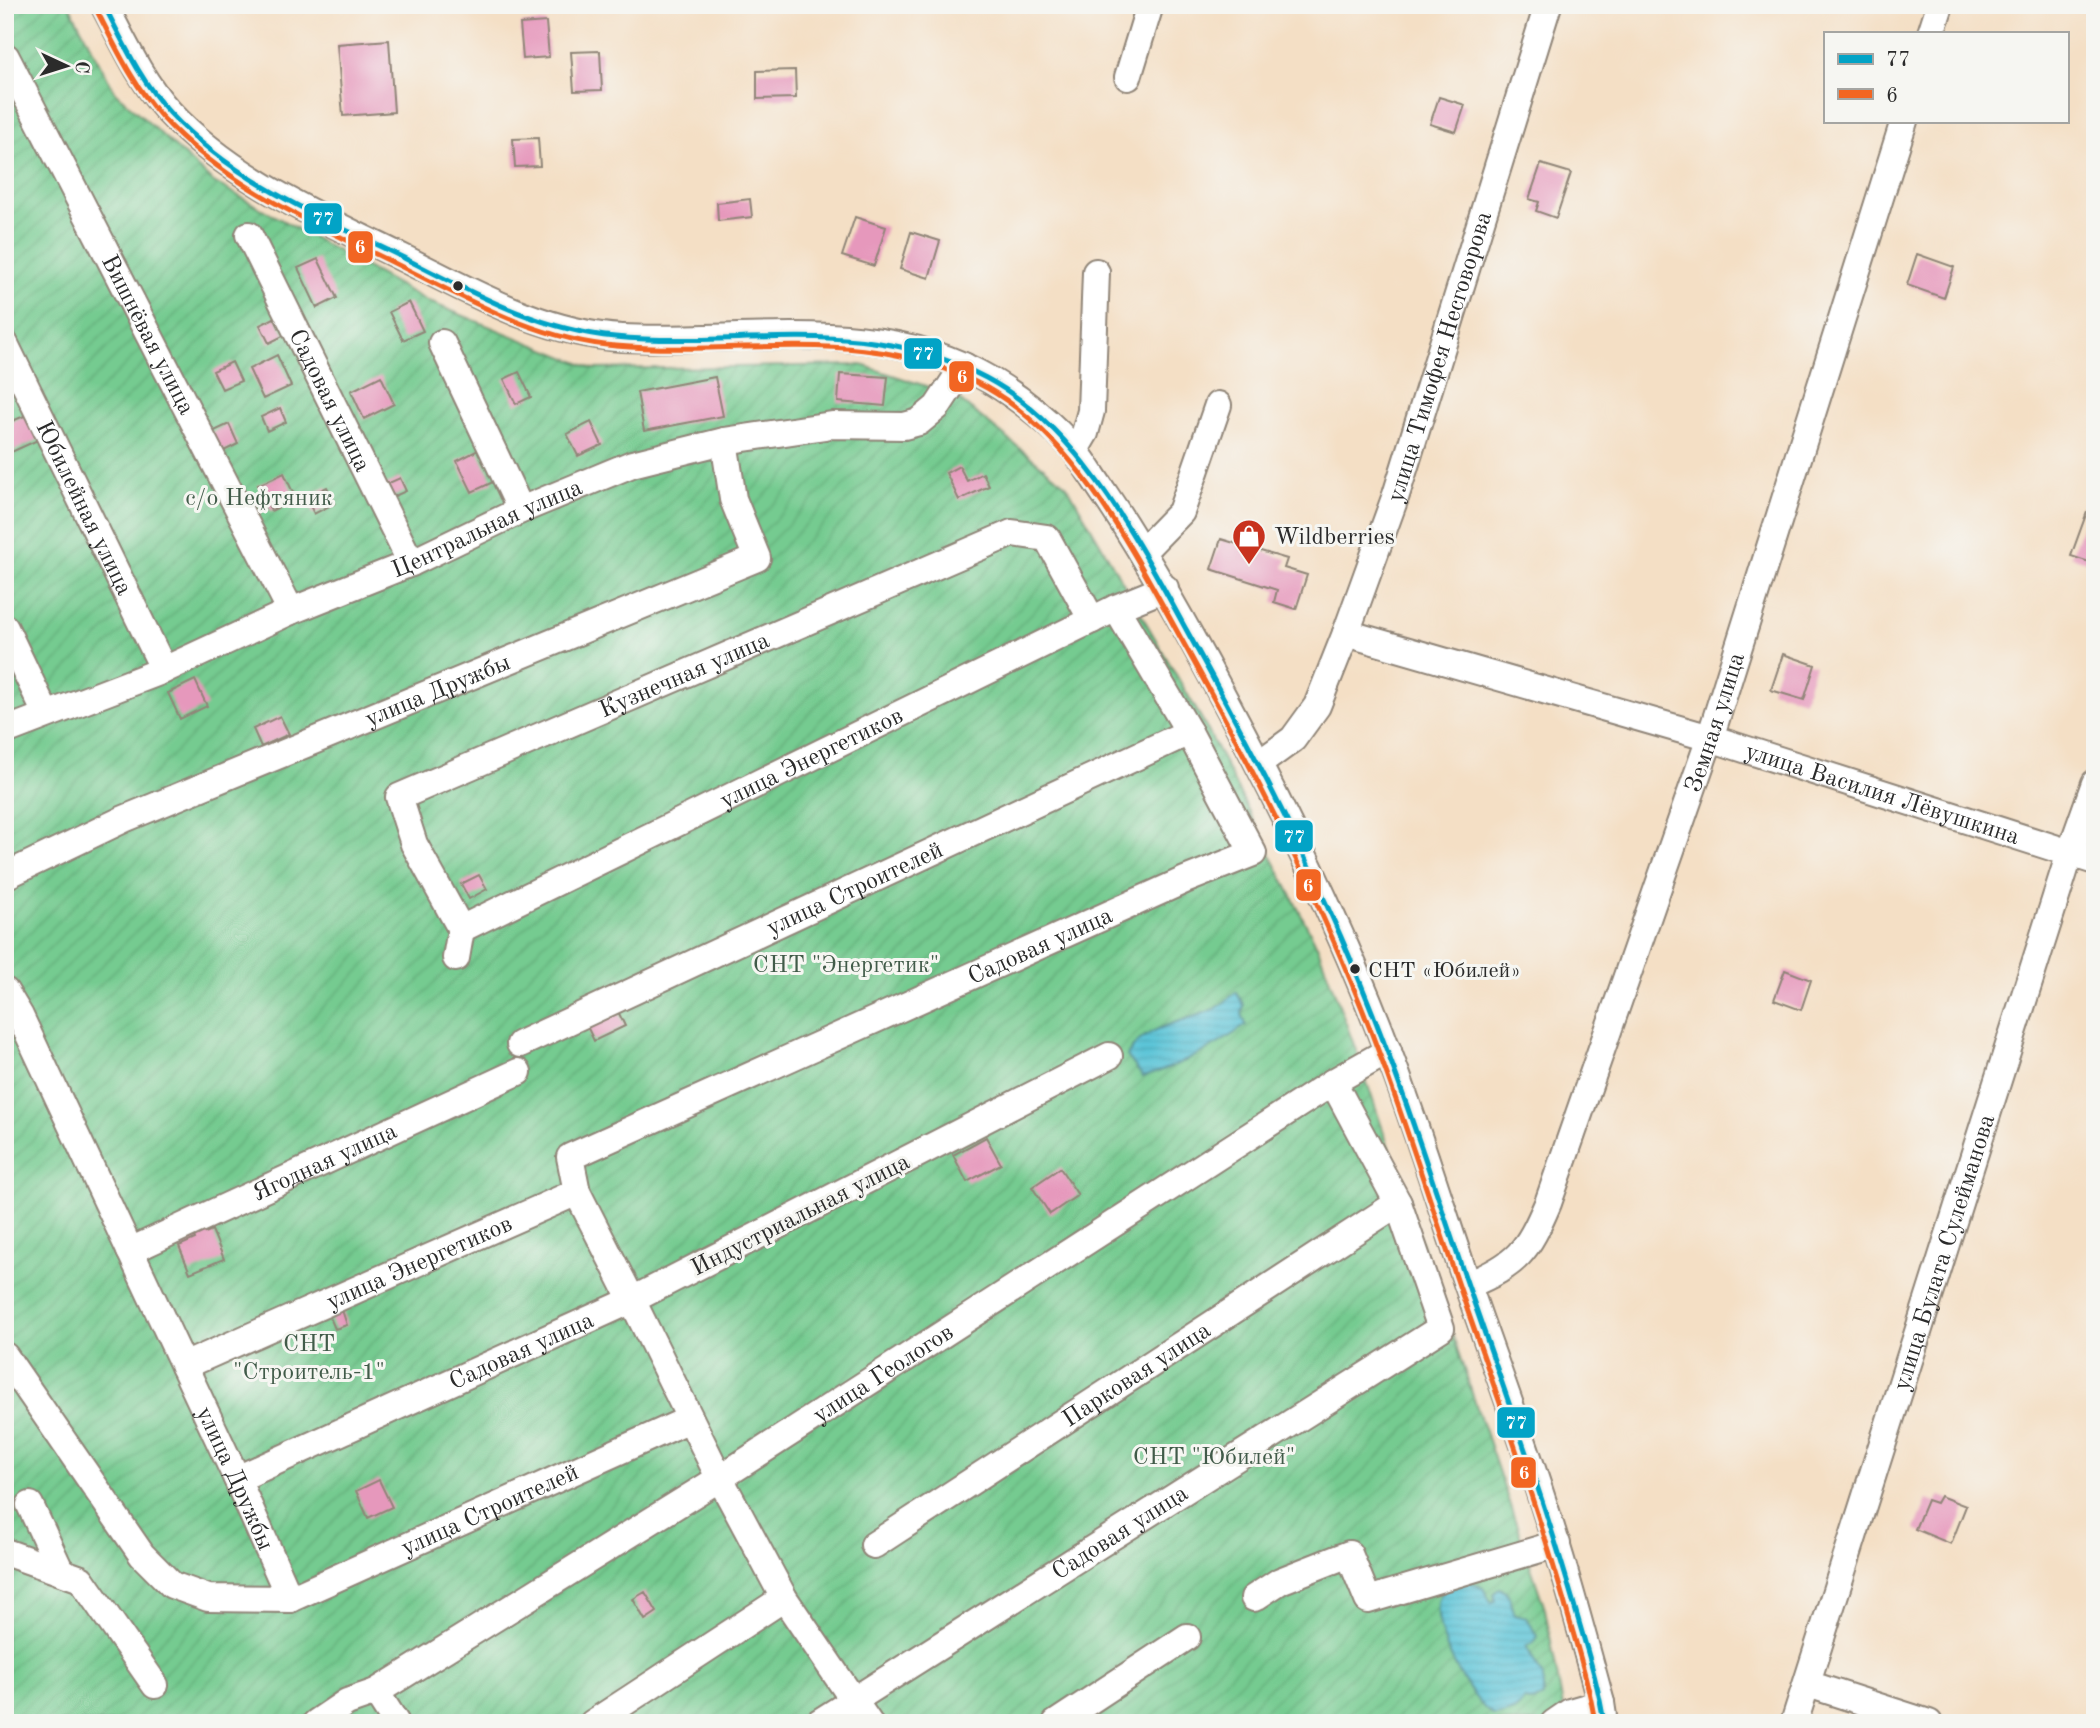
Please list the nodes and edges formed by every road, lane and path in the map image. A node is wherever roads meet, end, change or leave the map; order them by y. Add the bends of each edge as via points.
1 (104, 5) edge
2 (1150, 5) edge
3 (1548, 5) edge
4 (1940, 5) edge
5 (1931, 32) edge
6 (6, 57) edge
7 (1128, 78) dead end
8 (1904, 122) edge
9 (249, 235) dead end
10 (1096, 272) dead end
11 (442, 343) dead end
12 (5, 344) edge
13 (964, 366) junction
14 (1218, 405) dead end
15 (724, 440) junction
16 (1075, 450) junction
17 (521, 510) junction
18 (1143, 551) junction
19 (411, 563) junction
20 (1165, 588) junction
21 (1116, 608) junction
22 (291, 611) junction
23 (1092, 620) junction
24 (5, 628) edge
25 (1346, 633) junction
26 (164, 670) junction
27 (46, 714) junction
28 (5, 731) edge
29 (1189, 732) junction
30 (1710, 738) junction
31 (1260, 763) junction
32 (2095, 783) edge
33 (2082, 857) edge
34 (5, 876) edge
35 (461, 929) junction
36 (456, 958) dead end
37 (5, 991) edge
38 (520, 1044) dead end
39 (1388, 1051) junction
40 (1109, 1056) dead end
41 (517, 1072) dead end
42 (1333, 1082) junction
43 (577, 1192) junction
44 (1398, 1203) junction
45 (130, 1251) junction
46 (1468, 1285) junction
47 (632, 1300) junction
48 (5, 1356) edge
49 (184, 1366) junction
50 (690, 1419) junction
51 (718, 1474) junction
52 (237, 1479) junction
53 (30, 1505) dead end
54 (1557, 1544) junction
55 (874, 1545) dead end
56 (5, 1552) edge
57 (61, 1572) junction
58 (784, 1598) junction
59 (1254, 1598) dead end
60 (290, 1599) junction
61 (1187, 1637) dead end
62 (1808, 1684) junction
63 (155, 1685) dead end
64 (376, 1692) junction
65 (853, 1700) junction
66 (1603, 1713) edge
67 (316, 1723) edge
68 (396, 1723) edge
69 (593, 1723) edge
70 (818, 1723) edge
71 (869, 1723) edge
72 (1056, 1723) edge
73 (1553, 1723) edge
74 (1794, 1723) edge
75 (1929, 1723) edge

1 - 13 street via 165,108 222,159 337,226 497,304 551,325 616,338 856,338 914,346
2 - 7 street
3 - 25 street, улица Тимофея Несговорова via 1396,495
4 - 5 street
6 - 22 street, Вишнёвая улица
8 - 30 street, Земная улица
9 - 19 street, Садовая улица
10 - 16 street via 1091,411
11 - 17 street
12 - 26 street, Юбилейная улица
13 - 15 street, Центральная улица via 937,407 919,422 832,425
13 - 16 street via 1051,425
14 - 18 street via 1181,512
15 - 17 street, Центральная улица via 632,464
15 - 34 street, улица Дружбы via 733,499 757,558 124,819
16 - 18 street
17 - 19 street, Центральная улица
18 - 20 street
19 - 22 street, Центральная улица
20 - 21 street, улица Энергетиков
20 - 31 street
21 - 23 street, улица Энергетиков
21 - 29 street, Садовая улица
22 - 26 street, Центральная улица
23 - 35 street, улица Энергетиков
23 - 35 street, Кузнечная улица via 1047,538 1012,533 399,797 414,844
24 - 27 street
25 - 30 street, улица Василия Лёвушкина
25 - 31 street, улица Тимофея Несговорова via 1317,706 1293,739
26 - 27 street, Центральная улица
27 - 28 street, Центральная улица
29 - 38 street, улица Строителей
29 - 43 street, Садовая улица via 1253,853 570,1157
30 - 33 street, улица Василия Лёвушкина
30 - 46 street, Земная улица via 1548,1203 1522,1253 1498,1272
31 - 39 street via 1323,894
32 - 33 street, улица Булата Сулейманова
33 - 62 street, улица Булата Сулейманова
35 - 36 street
37 - 45 street, улица Дружбы
39 - 42 street, улица Геологов
39 - 46 street
40 - 47 street, Индустриальная улица
41 - 45 street, Ягодная улица
42 - 44 street, Садовая улица
42 - 51 street, улица Геологов
43 - 47 street
43 - 49 street, улица Энергетиков
44 - 55 street, Парковая улица
44 - 65 street, Садовая улица via 1440,1328
45 - 49 street, улица Дружбы
46 - 54 street
47 - 50 street
47 - 52 street, Садовая улица
48 - 60 street via 142,1555 172,1585 208,1598
49 - 52 street, улица Дружбы
50 - 51 street
50 - 60 street, улица Строителей
51 - 58 street
51 - 64 street, улица Геологов
52 - 60 street, улица Дружбы
53 - 57 street
54 - 59 street via 1368,1600 1349,1554 1280,1581
54 - 66 street
56 - 57 street
57 - 63 street via 80,1579
58 - 65 street
58 - 69 street
61 - 72 street
62 - 74 street, улица Булата Сулейманова
62 - 75 street
64 - 67 street, улица Геологов via 348,1702
64 - 68 street
65 - 70 street, Садовая улица
65 - 71 street
66 - 73 street via 1570,1712

